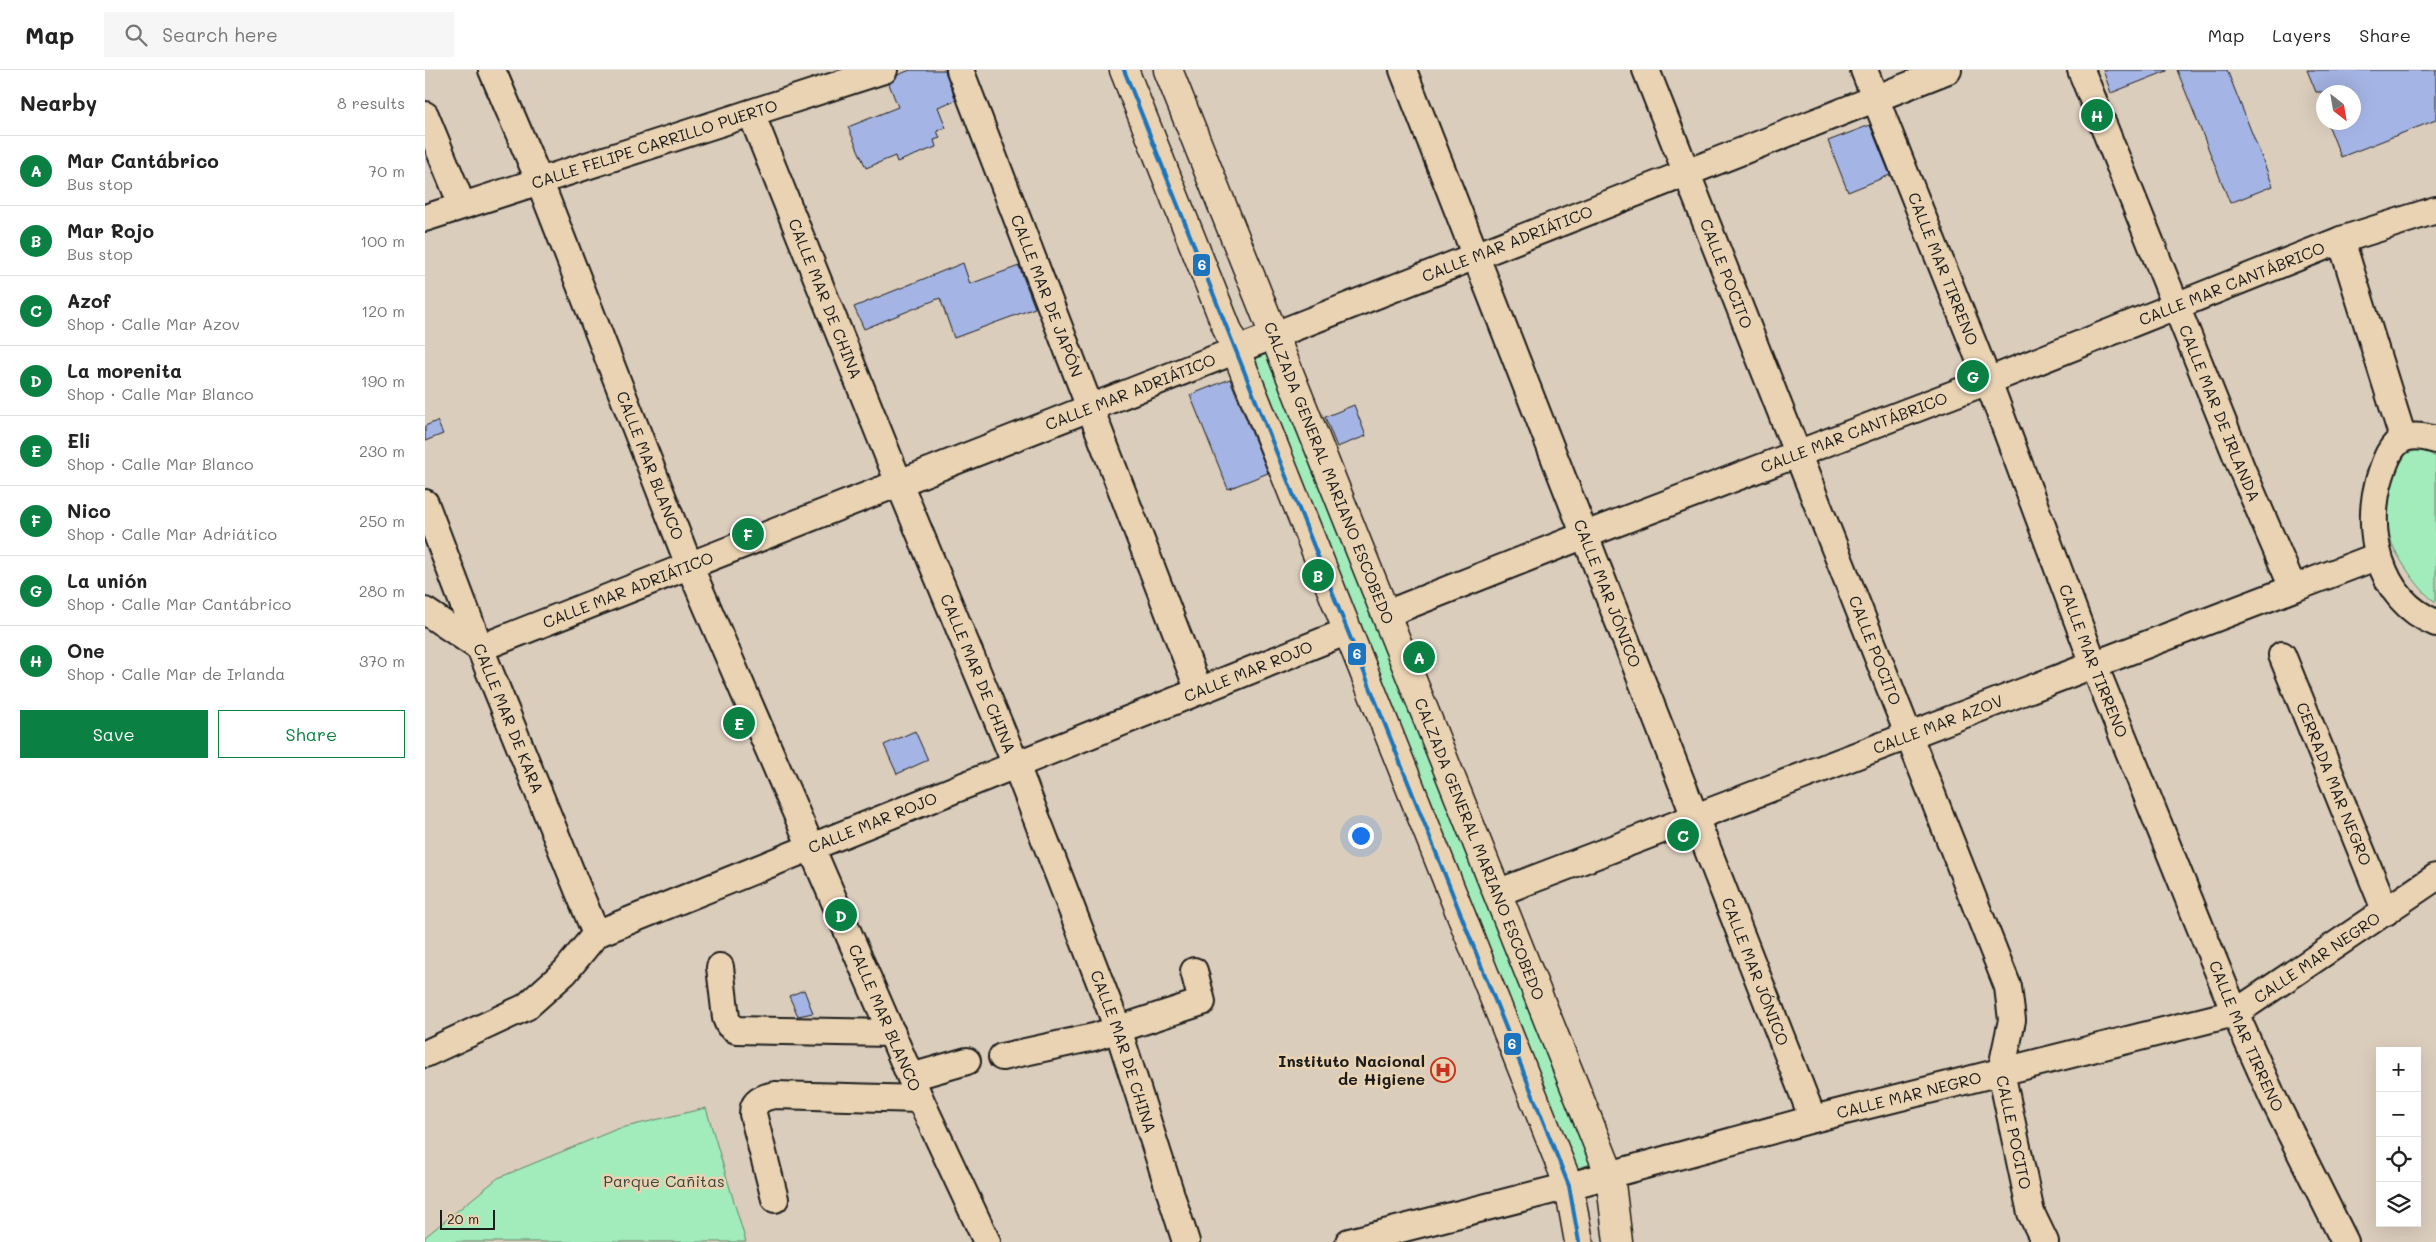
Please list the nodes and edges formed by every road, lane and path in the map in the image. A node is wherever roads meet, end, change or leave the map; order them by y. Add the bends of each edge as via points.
1 (492, 70) edge
2 (884, 70) edge
3 (959, 70) edge
4 (1125, 70) edge
5 (1168, 70) edge
6 (1403, 70) edge
7 (1646, 70) edge
8 (1864, 70) edge
9 (1948, 70) edge
10 (2081, 70) edge
11 (834, 78) edge
12 (1877, 100) junction
13 (751, 113) junction
14 (425, 115) edge
15 (432, 150) edge
16 (1686, 172) junction
17 (539, 180) junction
18 (462, 205) junction
19 (2436, 210) edge
20 (425, 218) edge
21 (2341, 240) junction
22 (1475, 255) junction
23 (2175, 305) junction
24 (1274, 335) junction
25 (1236, 350) junction
26 (1988, 381) junction
27 (1090, 407) junction
28 (2426, 438) edge
29 (1798, 454) junction
30 (899, 483) junction
31 (425, 503) edge
32 (1585, 535) junction
33 (2379, 556) junction
34 (689, 565) junction
35 (2293, 588) junction
36 (425, 611) edge
37 (1386, 614) junction
38 (2436, 623) edge
39 (1348, 631) junction
40 (480, 648) junction
41 (2282, 655) dead end
42 (2095, 665) junction
43 (1199, 691) junction
44 (1909, 735) junction
45 (1015, 765) junction
46 (1695, 817) junction
47 (812, 846) junction
48 (2436, 877) edge
49 (1497, 893) junction
50 (2386, 912) junction
51 (595, 934) junction
52 (720, 967) dead end
53 (1194, 971) dead end
54 (2235, 1013) junction
55 (1118, 1029) junction
56 (892, 1033) junction
57 (425, 1054) edge
58 (1001, 1057) dead end
59 (967, 1061) dead end
60 (2001, 1072) junction
61 (916, 1088) junction
62 (1813, 1119) junction
63 (1610, 1175) junction
64 (1569, 1186) junction
65 (775, 1199) dead end
66 (1393, 1237) edge
67 (987, 1242) edge
68 (1185, 1242) edge
69 (1349, 1242) edge
70 (1579, 1242) edge
71 (1618, 1242) edge
72 (2045, 1242) edge
73 (2345, 1242) edge

1 - 17 street, CALLE MAR BLANCO
2 - 11 street, CALLE FELIPE CARRILLO PUERTO
3 - 27 street, CALLE MAR DE JAPÓN
4 - 25 main road
5 - 24 main road, CALZADA GENERAL MARIANO ESCOBEDO
6 - 22 street, CALLE MAR JÓNICO
7 - 16 street, CALLE POCITO
8 - 12 street, CALLE MAR TIRRENO
9 - 12 street, CALLE MAR ADRIÁTICO
10 - 23 street, CALLE MAR DE IRLANDA
11 - 13 street, CALLE FELIPE CARRILLO PUERTO
12 - 16 street, CALLE MAR ADRIÁTICO
12 - 26 street, CALLE MAR TIRRENO
13 - 17 street, CALLE FELIPE CARRILLO PUERTO
13 - 30 street, CALLE MAR DE CHINA
14 - 15 street
15 - 18 street
16 - 22 street, CALLE MAR ADRIÁTICO
16 - 29 street, CALLE POCITO
17 - 18 street, CALLE FELIPE CARRILLO PUERTO
17 - 34 street, CALLE MAR BLANCO
18 - 20 street, CALLE FELIPE CARRILLO PUERTO
19 - 21 street, CALLE MAR CANTÁBRICO
21 - 23 street, CALLE MAR CANTÁBRICO
21 - 28 street
22 - 24 street, CALLE MAR ADRIÁTICO
22 - 32 street, CALLE MAR JÓNICO
23 - 26 street, CALLE MAR CANTÁBRICO
23 - 35 street, CALLE MAR DE IRLANDA
24 - 25 street, CALLE MAR ADRIÁTICO
24 - 37 main road, CALZADA GENERAL MARIANO ESCOBEDO
25 - 27 street, CALLE MAR ADRIÁTICO
25 - 39 main road
26 - 29 street, CALLE MAR CANTÁBRICO
26 - 42 street, CALLE MAR TIRRENO
27 - 30 street, CALLE MAR ADRIÁTICO
27 - 43 street, CALLE MAR DE JAPÓN
28 - 33 street via 2386,458 2376,489 2373,523
29 - 32 street, CALLE MAR CANTÁBRICO
29 - 44 street, CALLE POCITO
30 - 34 street, CALLE MAR ADRIÁTICO
30 - 45 street, CALLE MAR DE CHINA
31 - 40 street, CALLE MAR DE KARA
32 - 37 street, CALLE MAR CANTÁBRICO
32 - 46 street, CALLE MAR JÓNICO
33 - 35 street, CALLE MAR AZOV
33 - 38 street via 2399,596 2411,609
34 - 40 street, CALLE MAR ADRIÁTICO
34 - 47 street, CALLE MAR BLANCO
35 - 42 street, CALLE MAR AZOV
36 - 40 street
37 - 49 main road, CALZADA GENERAL MARIANO ESCOBEDO
39 - 43 street, CALLE MAR ROJO
39 - 64 main road
40 - 51 street, CALLE MAR DE KARA
41 - 50 street, CERRADA MAR NEGRO
42 - 44 street, CALLE MAR AZOV
42 - 54 street, CALLE MAR TIRRENO
43 - 45 street, CALLE MAR ROJO
44 - 46 street, CALLE MAR AZOV
44 - 60 street, CALLE POCITO via 2008,987 2012,1020
45 - 47 street, CALLE MAR ROJO
45 - 55 street, CALLE MAR DE CHINA
46 - 49 street, CALLE MAR AZOV
46 - 62 street, CALLE MAR JÓNICO
47 - 51 street, CALLE MAR ROJO
47 - 56 street, CALLE MAR BLANCO
48 - 50 street, CALLE MAR NEGRO
49 - 63 main road, CALZADA GENERAL MARIANO ESCOBEDO
50 - 54 street, CALLE MAR NEGRO
51 - 57 street, CALLE MAR ROJO via 565,972 526,1007
52 - 56 street via 726,1018 736,1030
53 - 55 street via 1202,1002
54 - 60 street, CALLE MAR NEGRO
54 - 73 street, CALLE MAR TIRRENO via 2273,1098
55 - 58 street
55 - 68 street, CALLE MAR DE CHINA
56 - 61 street, CALLE MAR BLANCO
59 - 61 street
60 - 62 street, CALLE MAR NEGRO
60 - 72 street, CALLE POCITO via 2031,1213
61 - 65 street via 775,1094 757,1102 753,1114
61 - 67 street, CALLE MAR BLANCO
62 - 63 street, CALLE MAR NEGRO
63 - 64 street, CALLE MAR NEGRO
63 - 71 main road, CALZADA GENERAL MARIANO ESCOBEDO
64 - 66 street, CALLE MAR NEGRO
64 - 70 main road
66 - 69 street, CALLE MAR NEGRO

